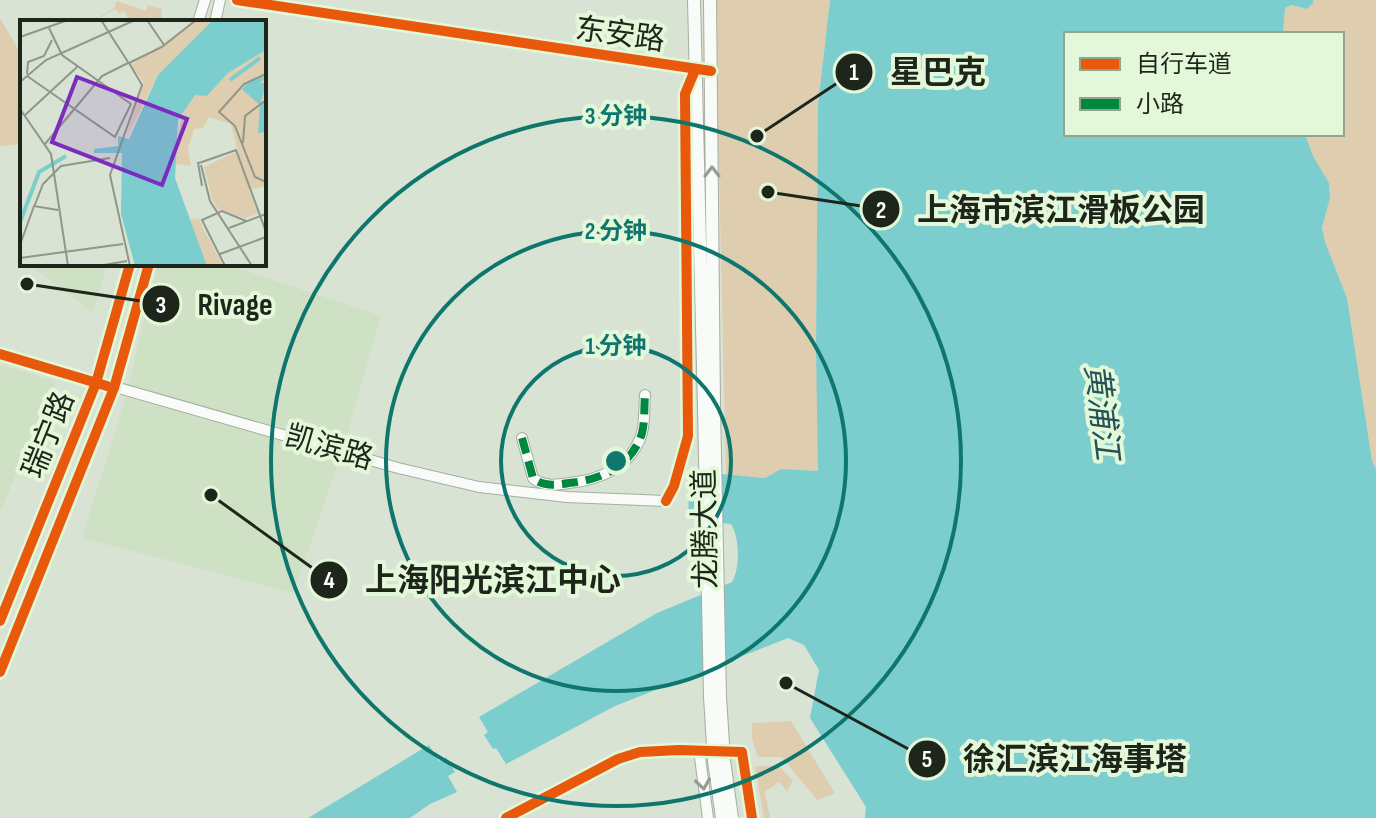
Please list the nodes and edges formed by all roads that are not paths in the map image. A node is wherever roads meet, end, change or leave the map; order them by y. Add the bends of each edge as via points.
1 (203, 0) edge
2 (220, 0) edge
3 (237, 0) edge
4 (694, 0) edge
5 (710, 0) edge
6 (198, 20) edge
7 (215, 20) edge
8 (695, 70) junction
9 (711, 71) junction
10 (706, 250) junction
11 (129, 266) edge
12 (148, 266) edge
13 (0, 354) edge
14 (96, 383) junction
15 (114, 388) junction
16 (645, 395) dead end
17 (522, 438) dead end
18 (0, 621) edge
19 (0, 672) edge
20 (699, 750) junction
21 (506, 818) edge
22 (708, 818) edge
23 (722, 818) edge
24 (732, 818) edge
25 (752, 818) edge

1 - 6 street
2 - 7 street
3 - 8 street, 东安路
4 - 8 main road, 龙腾大道
5 - 9 main road, 龙腾大道
8 - 9 street, 东安路
8 - 10 main road, 龙腾大道
8 - 15 street, 凯滨路 via 685,94 688,436 666,501 479,487
10 -> 9 main road, 龙腾大道
10 - 23 main road, 龙腾大道, bridge via 710,697
10 - 24 main road, 龙腾大道, bridge via 720,697
11 - 14 street, 瑞宁路
12 - 15 street, 瑞宁路
13 - 14 street, 凯滨路
14 - 15 street, 凯滨路
14 - 18 street, 瑞宁路
15 - 19 street, 瑞宁路
16 - 17 street via 642,432 632,453 614,471 595,478 538,482
20 - 21 street via 629,755
20 -> 22 street
20 - 25 street via 742,752

